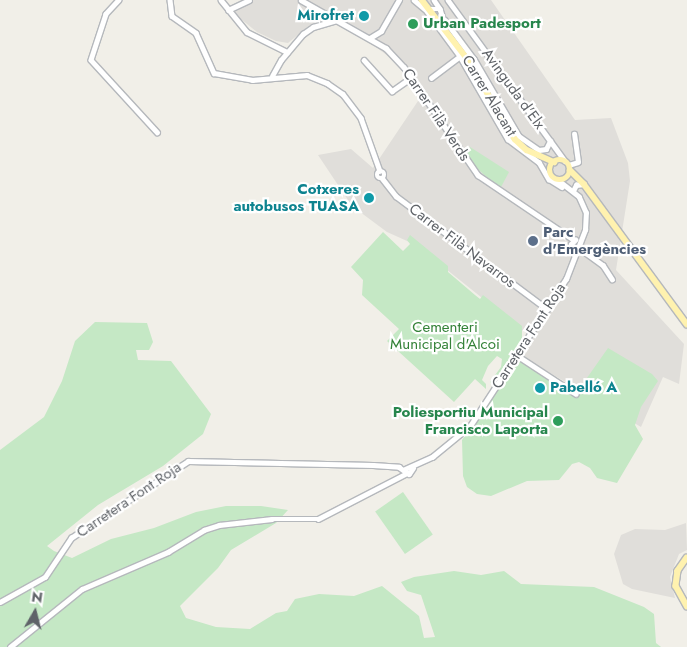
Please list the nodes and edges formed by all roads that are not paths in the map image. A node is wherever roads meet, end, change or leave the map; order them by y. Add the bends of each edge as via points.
1 (119, 0) edge
2 (170, 0) edge
3 (221, 0) edge
4 (249, 0) edge
5 (301, 0) edge
6 (399, 0) edge
7 (414, 0) edge
8 (434, 0) edge
9 (448, 0) edge
10 (431, 8) edge
11 (228, 10) junction
12 (338, 20) junction
13 (442, 24) junction
14 (370, 38) junction
15 (287, 52) junction
16 (460, 56) junction
17 (364, 60) dead end
18 (272, 76) junction
19 (412, 77) junction
20 (431, 78) dead end
21 (157, 132) dead end
22 (574, 134) dead end
23 (519, 136) junction
24 (550, 141) junction
25 (512, 143) junction
26 (520, 144) junction
27 (561, 163) junction
28 (566, 179) junction
29 (557, 180) junction
30 (582, 182) junction
31 (571, 190) junction
32 (575, 244) junction
33 (612, 279) dead end
34 (547, 309) junction
35 (687, 324) edge
36 (518, 356) junction
37 (576, 394) dead end
38 (406, 471) junction
39 (687, 558) edge
40 (0, 602) edge
41 (687, 606) edge
42 (10, 647) edge

1 - 21 street via 106,14 91,60
2 - 18 street via 173,18 197,34 211,72 243,80
3 - 11 street
4 - 11 street
5 - 12 street, Carrer Filà Verds
6 - 14 street via 381,31
7 - 10 street, Carrer Alacant
8 - 10 street
9 - 24 street, Avinguda d'Elx
10 - 13 main road, Carrer Alacant
11 - 15 street via 250,34
12 - 14 street, Carrer Filà Verds
12 - 15 street via 308,29
13 - 16 street, Carrer Alacant
13 - 23 street, Carrer Alacant via 474,59
13 - 26 main road, Carrer Alacant
14 - 19 street, Carrer Filà Verds via 396,57
15 - 18 street
16 - 20 street, Carrer Filà Verds
16 - 25 street, Carrer Alacant
17 - 19 street via 392,91
18 - 34 street, Carrer Filà Navarros via 307,75 343,94 363,123 380,171 377,176 396,196
19 - 32 street, Carrer Filà Verds via 478,175
22 - 27 street via 578,162
23 - 24 street, Carrer Alacant via 540,150 547,148
23 - 26 street, Carrer Alacant
24 - 27 street, Avinguda d'Elx
25 - 26 street, Carrer Alacant
25 - 31 street, Carrer Alacant via 542,164 552,182
26 - 27 main road, Carrer Alacant via 544,158
27 - 28 main road
27 - 29 main road via 550,174
27 - 30 main road
28 - 29 main road
28 - 30 main road
28 - 31 street
29 - 31 street
30 - 31 street
30 - 35 main road
31 - 32 street via 586,210 583,235
32 - 33 street via 603,265
32 - 34 street, Carretera Font Roja via 574,259
34 - 36 street, Carretera Font Roja
36 - 37 street
36 - 38 street, Carretera Font Roja via 467,430 442,451 413,468 412,473
38 - 40 street, Carretera Font Roja via 373,465 188,461 71,538 45,577
38 - 42 street via 318,519 272,519 219,525 204,530 168,552 82,589
39 - 41 main road via 678,571 676,586

